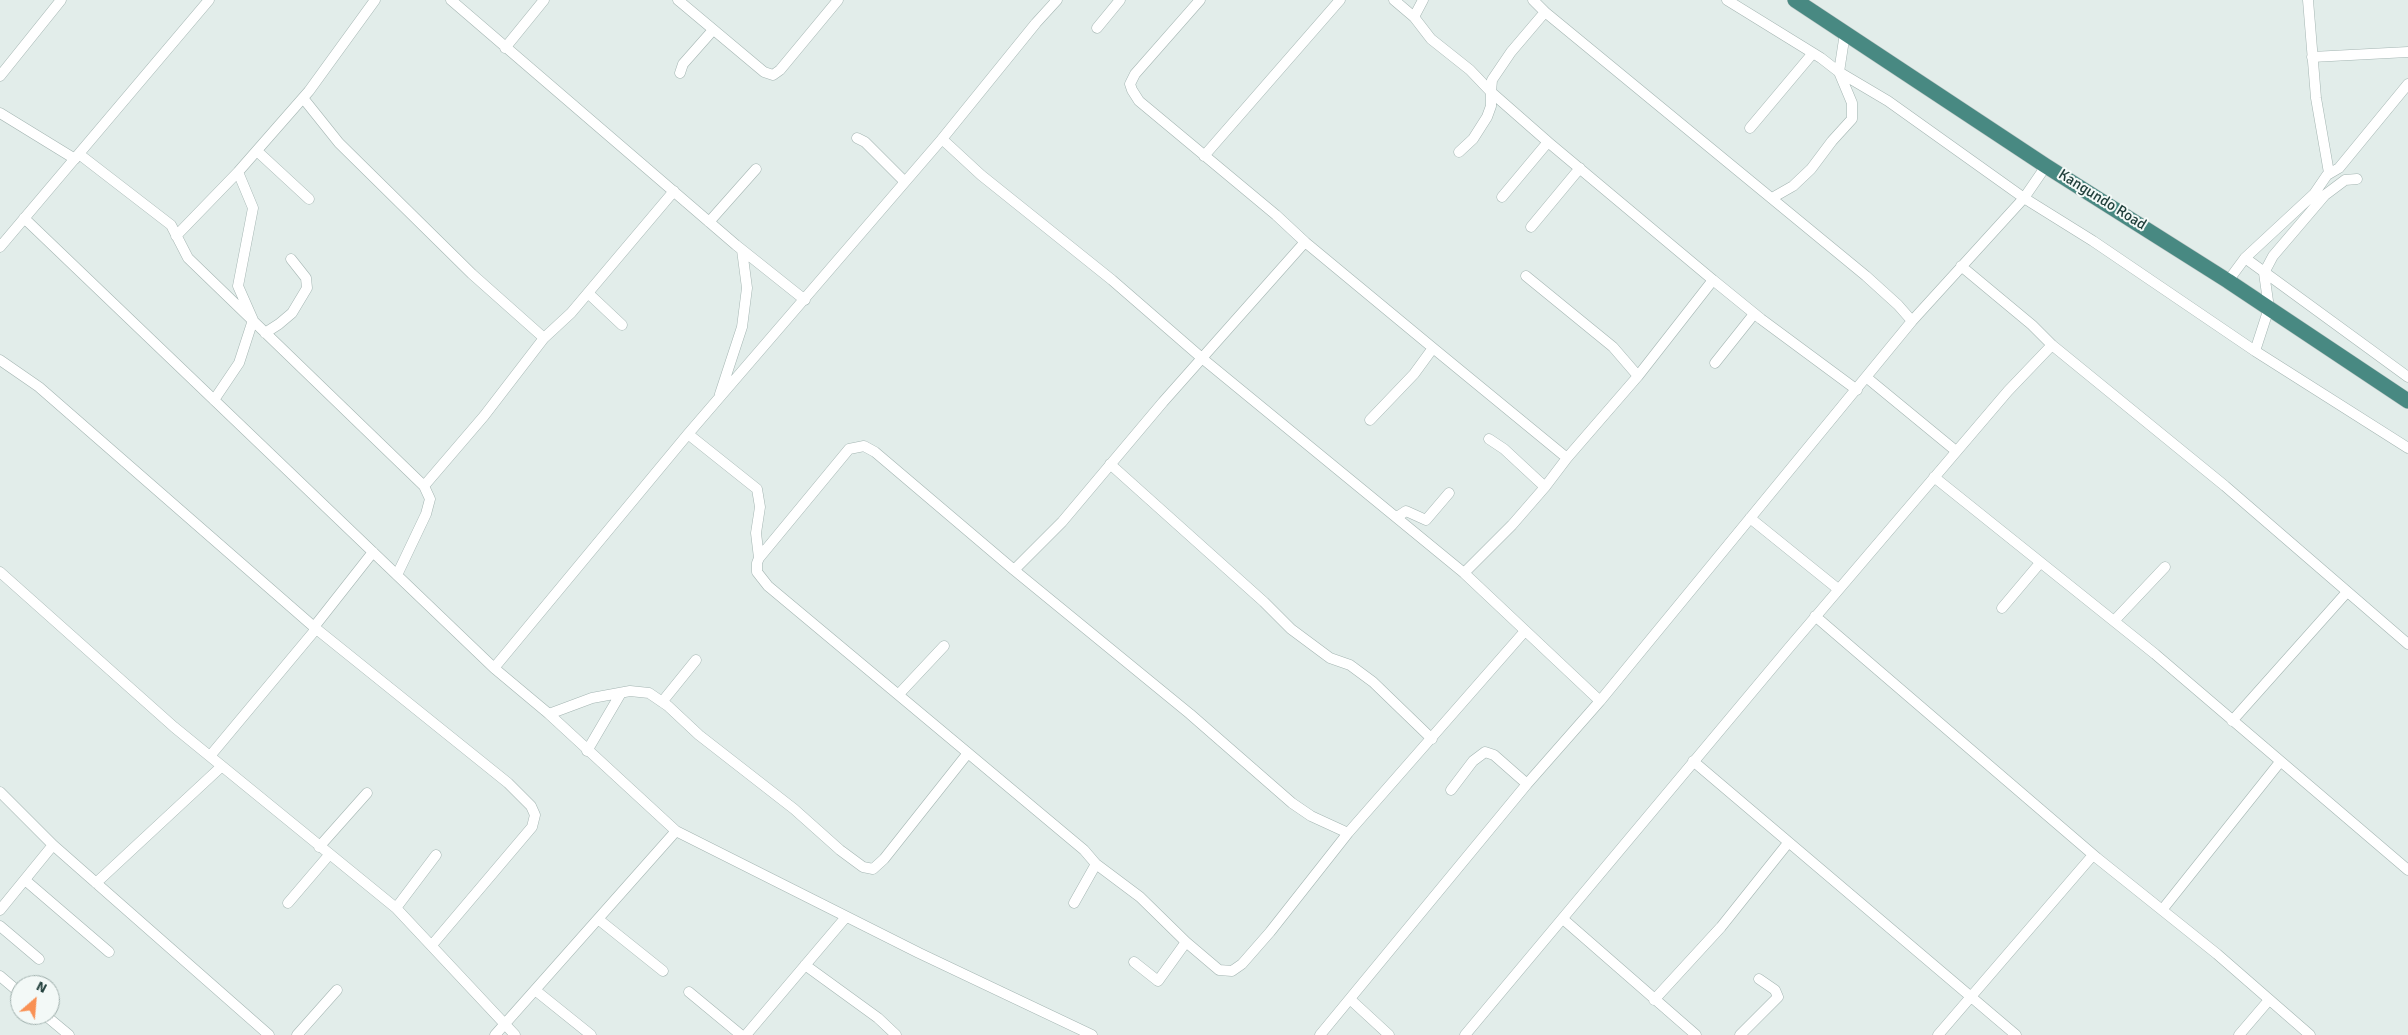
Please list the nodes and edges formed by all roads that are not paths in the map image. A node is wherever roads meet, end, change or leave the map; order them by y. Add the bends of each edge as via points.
1 (61, 0) edge
2 (209, 0) edge
3 (375, 0) edge
4 (451, 0) edge
5 (544, 0) edge
6 (678, 0) edge
7 (838, 0) edge
8 (1058, 0) edge
9 (1120, 0) edge
10 (1200, 0) edge
11 (1340, 0) edge
12 (1394, 0) edge
13 (1423, 0) edge
14 (1533, 0) edge
15 (1727, 0) edge
16 (1795, 0) edge
17 (2308, 0) edge
18 (1545, 12) junction
19 (1414, 17) junction
20 (1097, 28) dead end
21 (713, 30) junction
22 (1845, 33) junction
23 (505, 48) junction
24 (2408, 52) edge
25 (1813, 53) junction
26 (2312, 57) junction
27 (1839, 72) junction
28 (680, 73) dead end
29 (0, 76) edge
30 (2408, 84) edge
31 (1491, 92) junction
32 (303, 98) junction
33 (0, 114) edge
34 (1750, 128) dead end
35 (857, 138) dead end
36 (942, 139) junction
37 (1548, 142) junction
38 (257, 151) junction
39 (1459, 152) dead end
40 (77, 156) junction
41 (1204, 156) junction
42 (2046, 166) junction
43 (1580, 168) junction
44 (756, 169) dead end
45 (238, 172) junction
46 (2329, 174) junction
47 (2357, 179) dead end
48 (904, 181) junction
49 (674, 191) junction
50 (1502, 198) dead end
51 (1772, 198) junction
52 (2024, 198) junction
53 (309, 199) dead end
54 (24, 218) junction
55 (709, 222) junction
56 (1531, 227) dead end
57 (176, 236) junction
58 (1305, 242) junction
59 (0, 247) edge
60 (742, 250) junction
61 (2245, 258) junction
62 (291, 259) dead end
63 (1961, 266) junction
64 (2264, 273) junction
65 (1526, 276) dead end
66 (1713, 280) junction
67 (2228, 281) junction
68 (588, 293) junction
69 (805, 300) junction
70 (2269, 308) junction
71 (1754, 314) junction
72 (252, 320) junction
73 (1912, 321) junction
74 (622, 324) dead end
75 (265, 332) junction
76 (544, 338) junction
77 (2052, 345) junction
78 (1433, 348) junction
79 (2255, 350) junction
80 (1204, 359) junction
81 (0, 360) edge
82 (1715, 362) dead end
83 (1638, 376) junction
84 (1866, 377) junction
85 (2408, 377) edge
86 (1857, 390) junction
87 (718, 399) junction
88 (214, 400) junction
89 (2408, 401) edge
90 (1370, 420) dead end
91 (688, 434) junction
92 (1489, 439) dead end
93 (2408, 448) edge
94 (1956, 451) junction
95 (1567, 458) junction
96 (1110, 464) junction
97 (1934, 477) junction
98 (424, 486) junction
99 (1546, 487) junction
100 (1449, 493) dead end
101 (1396, 517) junction
102 (1750, 518) junction
103 (373, 552) junction
104 (759, 558) junction
105 (2040, 563) junction
106 (2165, 568) dead end
107 (1014, 570) junction
108 (0, 572) edge
109 (1464, 573) junction
110 (397, 575) junction
111 (1838, 589) junction
112 (2347, 592) junction
113 (2002, 608) dead end
114 (1815, 616) junction
115 (2114, 621) junction
116 (315, 628) junction
117 (1525, 631) junction
118 (2408, 644) edge
119 (944, 646) dead end
120 (696, 660) dead end
121 (494, 668) junction
122 (621, 693) junction
123 (899, 694) junction
124 (1600, 701) junction
125 (662, 702) junction
126 (548, 714) junction
127 (2232, 721) junction
128 (1432, 739) junction
129 (587, 751) junction
130 (968, 753) junction
131 (210, 756) junction
132 (1693, 761) junction
133 (2280, 762) junction
134 (222, 766) junction
135 (1526, 784) junction
136 (1451, 790) dead end
137 (0, 792) edge
138 (366, 793) dead end
139 (676, 832) junction
140 (1348, 833) junction
141 (1788, 843) junction
142 (53, 845) junction
143 (319, 847) junction
144 (329, 854) junction
145 (436, 854) dead end
146 (2092, 855) junction
147 (1096, 864) junction
148 (2408, 870) edge
149 (25, 880) junction
150 (96, 883) junction
151 (288, 903) dead end
152 (1074, 903) dead end
153 (2, 904) edge
154 (396, 908) junction
155 (2162, 910) junction
156 (846, 916) junction
157 (598, 919) junction
158 (1564, 919) junction
159 (0, 926) edge
160 (1186, 942) junction
161 (432, 945) junction
162 (109, 952) dead end
163 (39, 959) dead end
164 (1134, 962) dead end
165 (805, 964) junction
166 (663, 971) dead end
167 (0, 976) edge
168 (1759, 979) dead end
169 (10, 984) edge
170 (337, 990) dead end
171 (535, 990) junction
172 (689, 992) dead end
173 (1971, 998) junction
174 (1351, 1000) junction
175 (1654, 1000) junction
176 (2270, 1000) junction
177 (504, 1024) junction
178 (58, 1025) edge
179 (69, 1035) edge
180 (269, 1035) edge
181 (297, 1035) edge
182 (495, 1035) edge
183 (515, 1035) edge
184 (591, 1035) edge
185 (741, 1035) edge
186 (746, 1035) edge
187 (896, 1035) edge
188 (1092, 1035) edge
189 (1320, 1035) edge
190 (1390, 1035) edge
191 (1464, 1035) edge
192 (1696, 1035) edge
193 (1740, 1035) edge
194 (1938, 1035) edge
195 (2016, 1035) edge
196 (2239, 1035) edge
197 (2310, 1035) edge

1 - 29 street
2 - 40 street
3 - 32 street
4 - 23 street
5 - 23 street
6 - 21 street
7 - 21 street via 773,75 764,72
8 - 36 street
9 - 20 street
10 - 41 street via 1135,74 1130,84 1139,101
11 - 41 street
12 - 19 street
13 - 19 street
14 - 18 street
15 - 25 street
16 - 22 highway, Kangundo Road
17 - 26 street
18 - 31 street via 1497,72
18 - 51 street
19 - 31 street via 1431,39 1470,70
21 - 28 street via 683,64
22 - 27 street
22 - 42 highway, Kangundo Road
23 - 49 street
24 - 26 street
25 - 27 street
25 - 34 street
26 - 46 street
27 - 51 street via 1852,103 1852,119 1811,169 1793,186
27 - 52 street via 1888,101
30 - 46 street via 2339,168
31 - 37 street
31 - 39 street via 1487,117 1473,139
32 - 38 street
32 - 76 street via 346,149 472,274
33 - 40 street
35 - 48 street
36 - 48 street
36 - 80 street
37 - 43 street
37 - 50 street
38 - 45 street
38 - 53 street
40 - 54 street
40 - 57 street via 171,225
41 - 58 street
42 - 52 street
42 - 67 highway, Kangundo Road
43 - 56 street
43 - 66 street
44 - 55 street
45 - 57 street
45 - 72 street via 253,208 238,286
46 - 61 street via 2314,194
47 - 64 street via 2345,180 2325,194 2286,238
48 - 69 street
49 - 55 street
49 - 68 street
51 - 73 street via 1866,276
52 - 63 street
52 - 79 street
54 - 59 street
54 - 88 street
55 - 60 street
57 - 72 street via 188,258
58 - 78 street
58 - 80 street
60 - 69 street
60 - 87 street via 747,288 742,327
61 - 64 street
61 - 67 street
62 - 75 street via 306,278 307,288 292,313
63 - 73 street
63 - 77 street
64 - 70 street
64 - 85 street
65 - 83 street via 1613,347
66 - 71 street
66 - 83 street
67 - 70 highway, Kangundo Road
68 - 74 street
68 - 76 street
69 - 87 street
70 - 79 street
70 - 89 highway, Kangundo Road
71 - 82 street
71 - 86 street
72 - 75 street
72 - 88 street via 239,363
73 - 84 street
75 - 98 street
76 - 98 street via 484,416
77 - 94 street
77 - 112 street via 2225,486
78 - 90 street via 1414,374
78 - 95 street
79 - 93 street
80 - 96 street
80 - 101 street
81 - 116 street via 39,387
83 - 95 street
84 - 86 street
84 - 94 street
86 - 102 street
87 - 91 street
88 - 103 street
91 - 104 street via 757,489
91 - 121 street
92 - 99 street
94 - 97 street
95 - 99 street
96 - 107 street via 1062,522
96 - 128 street via 1291,629 1330,658 1350,664
97 - 105 street
97 - 111 street
98 - 110 street via 430,499 426,514
99 - 109 street
100 - 101 street via 1426,520 1406,511
101 - 109 street
102 - 111 street
102 - 124 street
103 - 110 street
103 - 116 street
104 - 107 street via 843,455 849,449 864,446
104 - 123 street via 757,572 768,586
105 - 113 street
105 - 115 street
106 - 115 street
107 - 140 street via 1190,714 1292,803
108 - 131 street
109 - 117 street
110 - 121 street
111 - 114 street
112 - 118 street
112 - 127 street
114 - 132 street
114 - 146 street
115 - 127 street
116 - 131 street
116 - 161 street via 508,783 531,806 535,815 532,827
117 - 124 street
117 - 128 street
119 - 123 street
120 - 125 street
121 - 126 street
122 - 125 street via 649,693
122 - 126 street via 592,698
122 - 129 street
123 - 130 street
124 - 135 street
125 - 130 street via 840,850 863,867 873,869
126 - 129 street
127 - 133 street
128 - 140 street
129 - 139 street
130 - 147 street via 1084,850
131 - 134 street
132 - 141 street
132 - 158 street
133 - 148 street
133 - 155 street
134 - 143 street
134 - 150 street
135 - 136 street via 1494,755 1484,752 1472,761
135 - 174 street
137 - 142 street
138 - 143 street
139 - 156 street
139 - 157 street
140 - 160 street via 1270,932 1232,971 1219,970
141 - 173 street
141 - 175 street via 1721,927
142 - 149 street
142 - 150 street
143 - 144 street
144 - 151 street
144 - 154 street
145 - 154 street
146 - 155 street
146 - 173 street
147 - 152 street
147 - 160 street via 1140,898
149 - 153 street
149 - 162 street
150 - 180 street
154 - 161 street
155 - 176 street
156 - 165 street
156 - 188 street
157 - 166 street
157 - 171 street
158 - 175 street
158 - 191 street
159 - 163 street
160 - 164 street via 1158,981
161 - 177 street
165 - 186 street
165 - 187 street
167 - 169 street
168 - 193 street via 1775,990 1778,997
170 - 181 street
171 - 177 street
171 - 184 street
172 - 185 street
173 - 194 street
173 - 195 street
174 - 189 street
174 - 190 street
175 - 192 street
176 - 196 street
176 - 197 street
177 - 182 street
177 - 183 street
178 - 179 street

